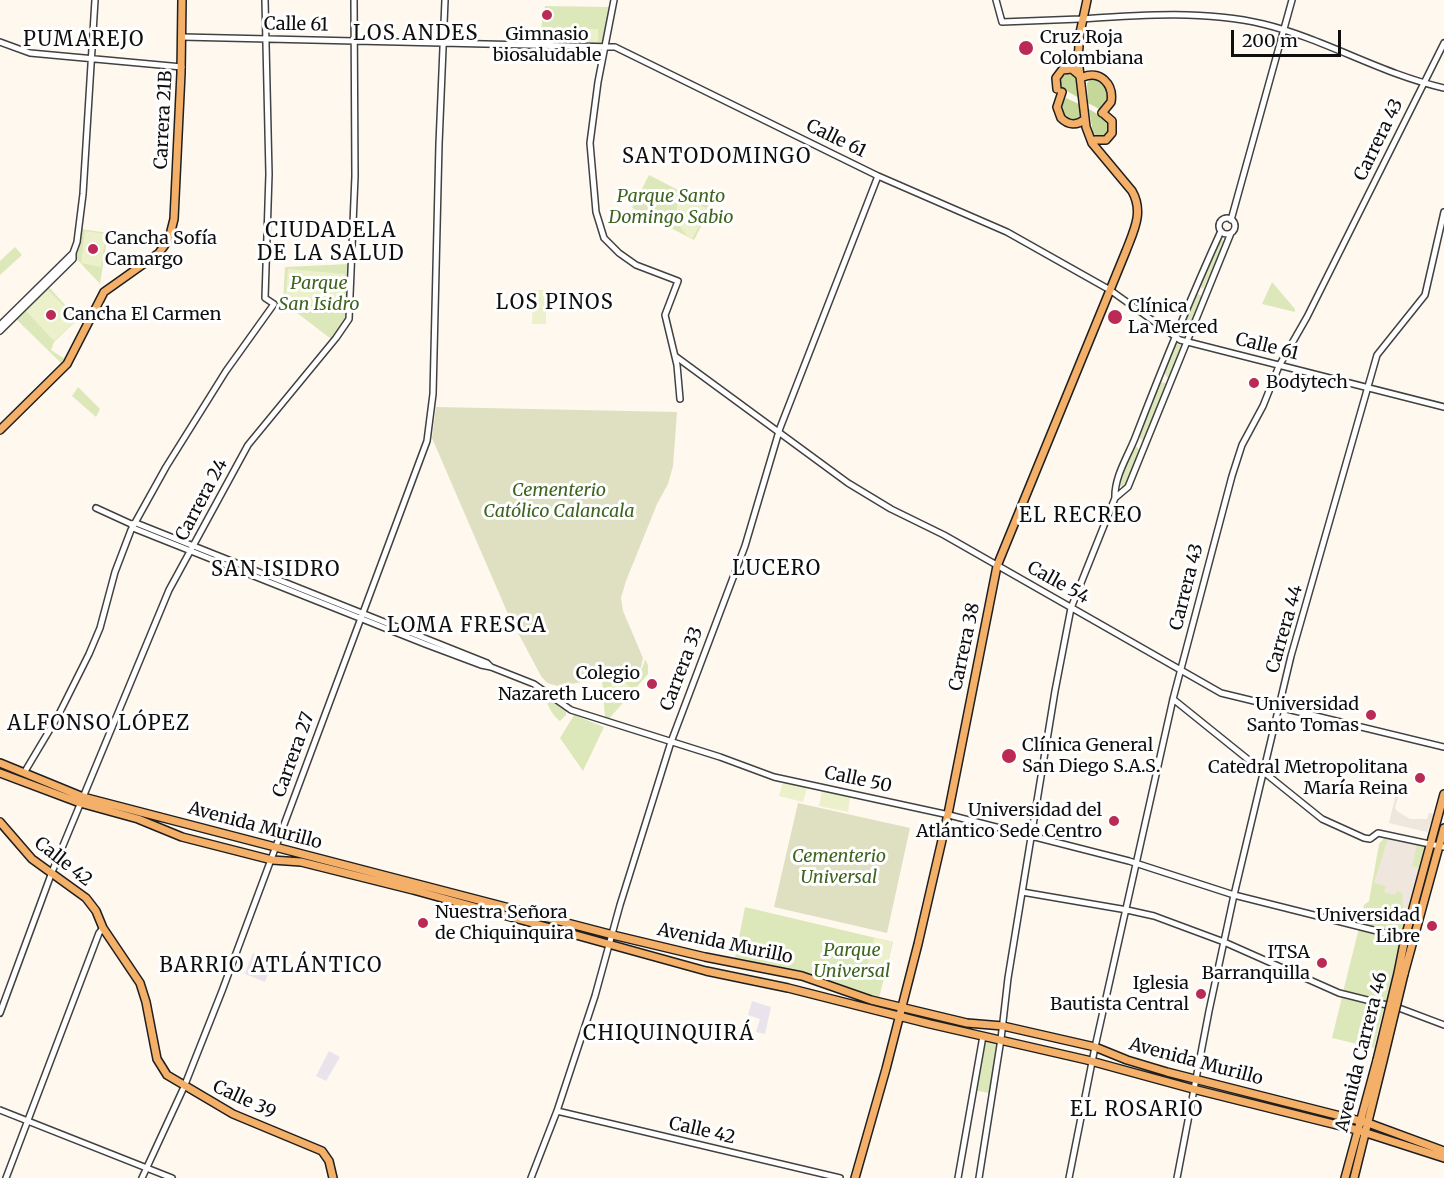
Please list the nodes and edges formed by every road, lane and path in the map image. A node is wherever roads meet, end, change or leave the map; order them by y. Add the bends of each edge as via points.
1 (95, 0) edge
2 (182, 0) edge
3 (265, 0) edge
4 (354, 0) edge
5 (445, 0) edge
6 (614, 0) edge
7 (996, 0) edge
8 (1087, 0) edge
9 (1292, 0) edge
10 (1083, 19) junction
11 (1285, 30) junction
12 (182, 37) junction
13 (265, 40) junction
14 (0, 42) edge
15 (355, 42) junction
16 (1444, 43) edge
17 (443, 44) junction
18 (606, 46) junction
19 (91, 58) junction
20 (182, 67) junction
21 (1081, 79) junction
22 (1424, 84) junction
23 (1444, 88) edge
24 (1086, 117) junction
25 (1095, 140) junction
26 (1098, 151) junction
27 (878, 176) junction
28 (1444, 212) edge
29 (1231, 220) junction
30 (1221, 231) junction
31 (1231, 233) junction
32 (72, 255) junction
33 (1110, 290) junction
34 (0, 325) edge
35 (0, 331) edge
36 (1174, 337) junction
37 (1187, 342) junction
38 (675, 356) junction
39 (1279, 366) junction
40 (692, 370) junction
41 (678, 375) junction
42 (1367, 388) junction
43 (680, 399) dead end
44 (1444, 407) edge
45 (0, 430) edge
46 (779, 431) junction
47 (1115, 498) junction
48 (96, 508) dead end
49 (133, 525) junction
50 (192, 550) junction
51 (998, 566) junction
52 (1071, 608) junction
53 (363, 616) junction
54 (1181, 670) junction
55 (1173, 699) junction
56 (1280, 707) junction
57 (670, 742) junction
58 (1444, 747) edge
59 (0, 763) edge
60 (24, 773) junction
61 (1263, 773) junction
62 (4, 774) edge
63 (1444, 794) edge
64 (82, 800) junction
65 (948, 814) junction
66 (0, 822) edge
67 (1444, 828) edge
68 (1032, 836) junction
69 (1431, 845) junction
70 (276, 847) junction
71 (1442, 847) edge
72 (272, 860) junction
73 (1137, 863) junction
74 (52, 872) junction
75 (1022, 892) junction
76 (1234, 895) junction
77 (1127, 910) junction
78 (104, 928) junction
79 (1405, 938) junction
80 (610, 939) junction
81 (1224, 942) junction
82 (1401, 974) junction
83 (902, 1007) junction
84 (0, 1013) edge
85 (900, 1015) junction
86 (1444, 1025) edge
87 (1003, 1026) junction
88 (983, 1036) junction
89 (1001, 1040) junction
90 (1095, 1047) junction
91 (1092, 1061) junction
92 (1380, 1061) junction
93 (160, 1066) joint
94 (1195, 1080) junction
95 (184, 1087) junction
96 (1193, 1089) junction
97 (0, 1110) edge
98 (557, 1111) junction
99 (1362, 1113) junction
100 (1352, 1119) junction
101 (28, 1121) junction
102 (1360, 1121) junction
103 (1368, 1123) junction
104 (1357, 1130) junction
105 (1366, 1132) junction
106 (1444, 1151) edge
107 (1444, 1158) edge
108 (146, 1168) junction
109 (6, 1178) edge
110 (142, 1178) edge
111 (172, 1178) edge
112 (333, 1178) edge
113 (531, 1178) edge
114 (840, 1178) edge
115 (855, 1178) edge
116 (958, 1178) edge
117 (979, 1178) edge
118 (1069, 1178) edge
119 (1177, 1178) edge
120 (1345, 1178) edge
121 (1354, 1178) edge

1 - 19 street
2 - 12 main road, Carrera 21B
3 - 13 street
4 - 15 street, Carrera 24
5 - 17 street, Carrera 27
6 - 18 street
7 - 10 street via 1002,22
8 - 10 main road, Carrera 38
9 - 11 street
10 - 11 street via 1197,16
10 - 21 main road, Carrera 38
11 - 22 street
11 - 29 street
12 - 13 street, Calle 61
12 - 20 main road, Carrera 21B
13 - 15 street, Calle 61
13 - 49 street via 269,174 265,298 274,304 226,371
14 - 19 street via 30,53
15 - 17 street, Calle 61
15 - 50 street, Carrera 24 via 349,319 248,445
16 - 22 street, Carrera 43
17 - 18 street, Calle 61
17 - 53 street, Carrera 27 via 433,394 427,441
18 - 27 street, Calle 61
18 - 38 street via 590,143 596,212 604,238 619,253 636,265 678,281 665,315
19 - 20 street
19 - 32 street via 83,194
20 - 45 main road, Carrera 21B via 174,219 167,241 155,257 104,292 67,364
21 - 24 main road, Carrera 38
21 - 24 main road via 1072,69 1062,70 1056,78 1062,94 1058,111 1064,121 1075,124
21 - 25 main road via 1096,75 1110,87 1111,102 1103,114 1117,125 1109,138
22 - 23 street
22 - 39 street, Carrera 43
24 - 25 main road, Carrera 38
24 - 26 main road, Carrera 38
25 - 26 main road, Carrera 38
26 - 33 main road, Carrera 38 via 1132,191 1138,204 1137,223
27 - 33 street, Calle 61 via 1007,232
27 - 46 street, Carrera 33
28 - 42 street, Carrera 44 via 1425,295 1377,355
29 - 30 street via 1222,221
29 - 31 street via 1235,227
30 - 31 street
30 - 36 street
31 - 37 street
32 - 34 street
32 - 35 street
33 - 36 street, Calle 61
33 - 51 main road, Carrera 38
36 - 37 street, Calle 61
36 - 47 street via 1117,481
37 - 39 street, Calle 61
37 - 47 street via 1128,487
38 - 40 street, Calle 54
38 - 41 street
39 - 42 street, Calle 61
39 - 54 street, Carrera 43 via 1232,476
40 - 41 street via 684,369
40 - 46 street, Calle 54
41 - 43 street
42 - 44 street, Calle 61
42 - 56 street, Carrera 44
46 - 51 street, Calle 54 via 848,483
46 - 57 street, Carrera 33 via 745,546
47 - 52 street
48 - 49 street, Calle 50
49 - 50 street, Calle 50
49 - 60 street via 89,654
50 - 53 street, Calle 50
50 - 64 street, Carrera 24 via 170,590
51 - 52 street, Calle 54
51 - 65 main road, Carrera 38
52 - 54 street, Calle 54
52 - 68 street
53 - 57 street, Calle 50 via 534,684 571,710
53 - 70 street, Carrera 27
54 - 55 street, Carrera 43
54 - 56 street, Calle 54 via 1221,693
55 - 61 street
55 - 73 street, Carrera 43
56 - 58 street, Calle 54
56 - 61 street, Carrera 44
57 - 65 street, Calle 50 via 774,777
57 - 80 street, Carrera 33
59 - 60 main road, Avenida Murillo
60 - 64 main road, Avenida Murillo
61 - 69 street via 1342,830 1366,839 1378,833
61 - 76 street, Carrera 44
62 - 64 main road, Avenida Murillo
63 - 69 main road, Avenida Carrera 46
64 - 70 main road, Avenida Murillo
64 - 72 main road, Avenida Murillo via 183,837
64 - 74 street, Carrera 24
65 - 68 street, Calle 50
65 - 83 main road, Carrera 38
66 - 74 main road, Calle 42 via 22,849
67 - 71 main road, Avenida Carrera 46
68 - 73 street, Calle 50
68 - 75 street
69 - 71 street
69 - 79 main road, Avenida Carrera 46
70 - 72 street, Carrera 27
70 - 80 main road, Avenida Murillo
71 - 82 main road, Avenida Carrera 46
72 - 80 main road, Avenida Murillo via 301,862
72 - 95 street, Carrera 27
73 - 76 street, Calle 50
73 - 77 street, Carrera 43
74 - 78 main road, Calle 42 via 86,898
74 - 84 street, Carrera 24
75 - 77 street
75 - 87 street
76 - 79 street, Calle 50
76 - 81 street, Carrera 44
77 - 81 street
77 - 90 street, Carrera 43
78 - 93 main road, Calle 42 via 135,974 146,1002
78 - 101 street
79 - 82 main road, Avenida Carrera 46
80 - 83 main road, Avenida Murillo via 802,976
80 - 85 main road, Avenida Murillo via 706,971
80 - 98 street, Carrera 33
81 - 86 street via 1339,993 1400,1008
81 - 94 street, Carrera 44
82 - 92 main road, Avenida Carrera 46, bridge
83 - 85 main road, Carrera 38
83 - 87 main road, Avenida Murillo via 967,1023
85 - 88 main road, Avenida Murillo
85 - 115 main road, Carrera 38
87 - 89 street
87 - 90 main road, Avenida Murillo
88 - 89 main road, Avenida Murillo
88 - 116 street
89 - 91 main road, Avenida Murillo
89 - 117 street
90 - 91 street, Carrera 43
90 - 94 main road, Avenida Murillo via 1133,1063
91 - 96 main road, Avenida Murillo
91 - 118 street, Carrera 43
92 - 99 main road, Avenida Carrera 46
92 - 103 main road, Avenida Carrera 46
93 - 95 main road, Calle 39
94 - 96 street, Carrera 44
94 - 100 main road, Avenida Murillo
95 - 108 street, Carrera 27
95 - 112 main road, Calle 39 via 233,1114 322,1151
96 - 104 main road, Avenida Murillo
96 - 119 street, Carrera 44
97 - 101 street
98 - 113 street, Carrera 33
98 - 114 street, Calle 42
99 - 100 main road
99 - 102 main road, Avenida Carrera 46
100 - 102 main road, Avenida Murillo
101 - 108 street
101 - 109 street
102 - 103 main road, Avenida Murillo
102 - 104 main road, Avenida Carrera 46
103 - 105 main road, Avenida Carrera 46
103 - 106 main road, Avenida Murillo
104 - 105 main road, Avenida Murillo
104 - 120 main road, Avenida Carrera 46
105 - 107 main road, Avenida Murillo
105 - 121 main road, Avenida Carrera 46
108 - 110 street, Carrera 27
108 - 111 street

